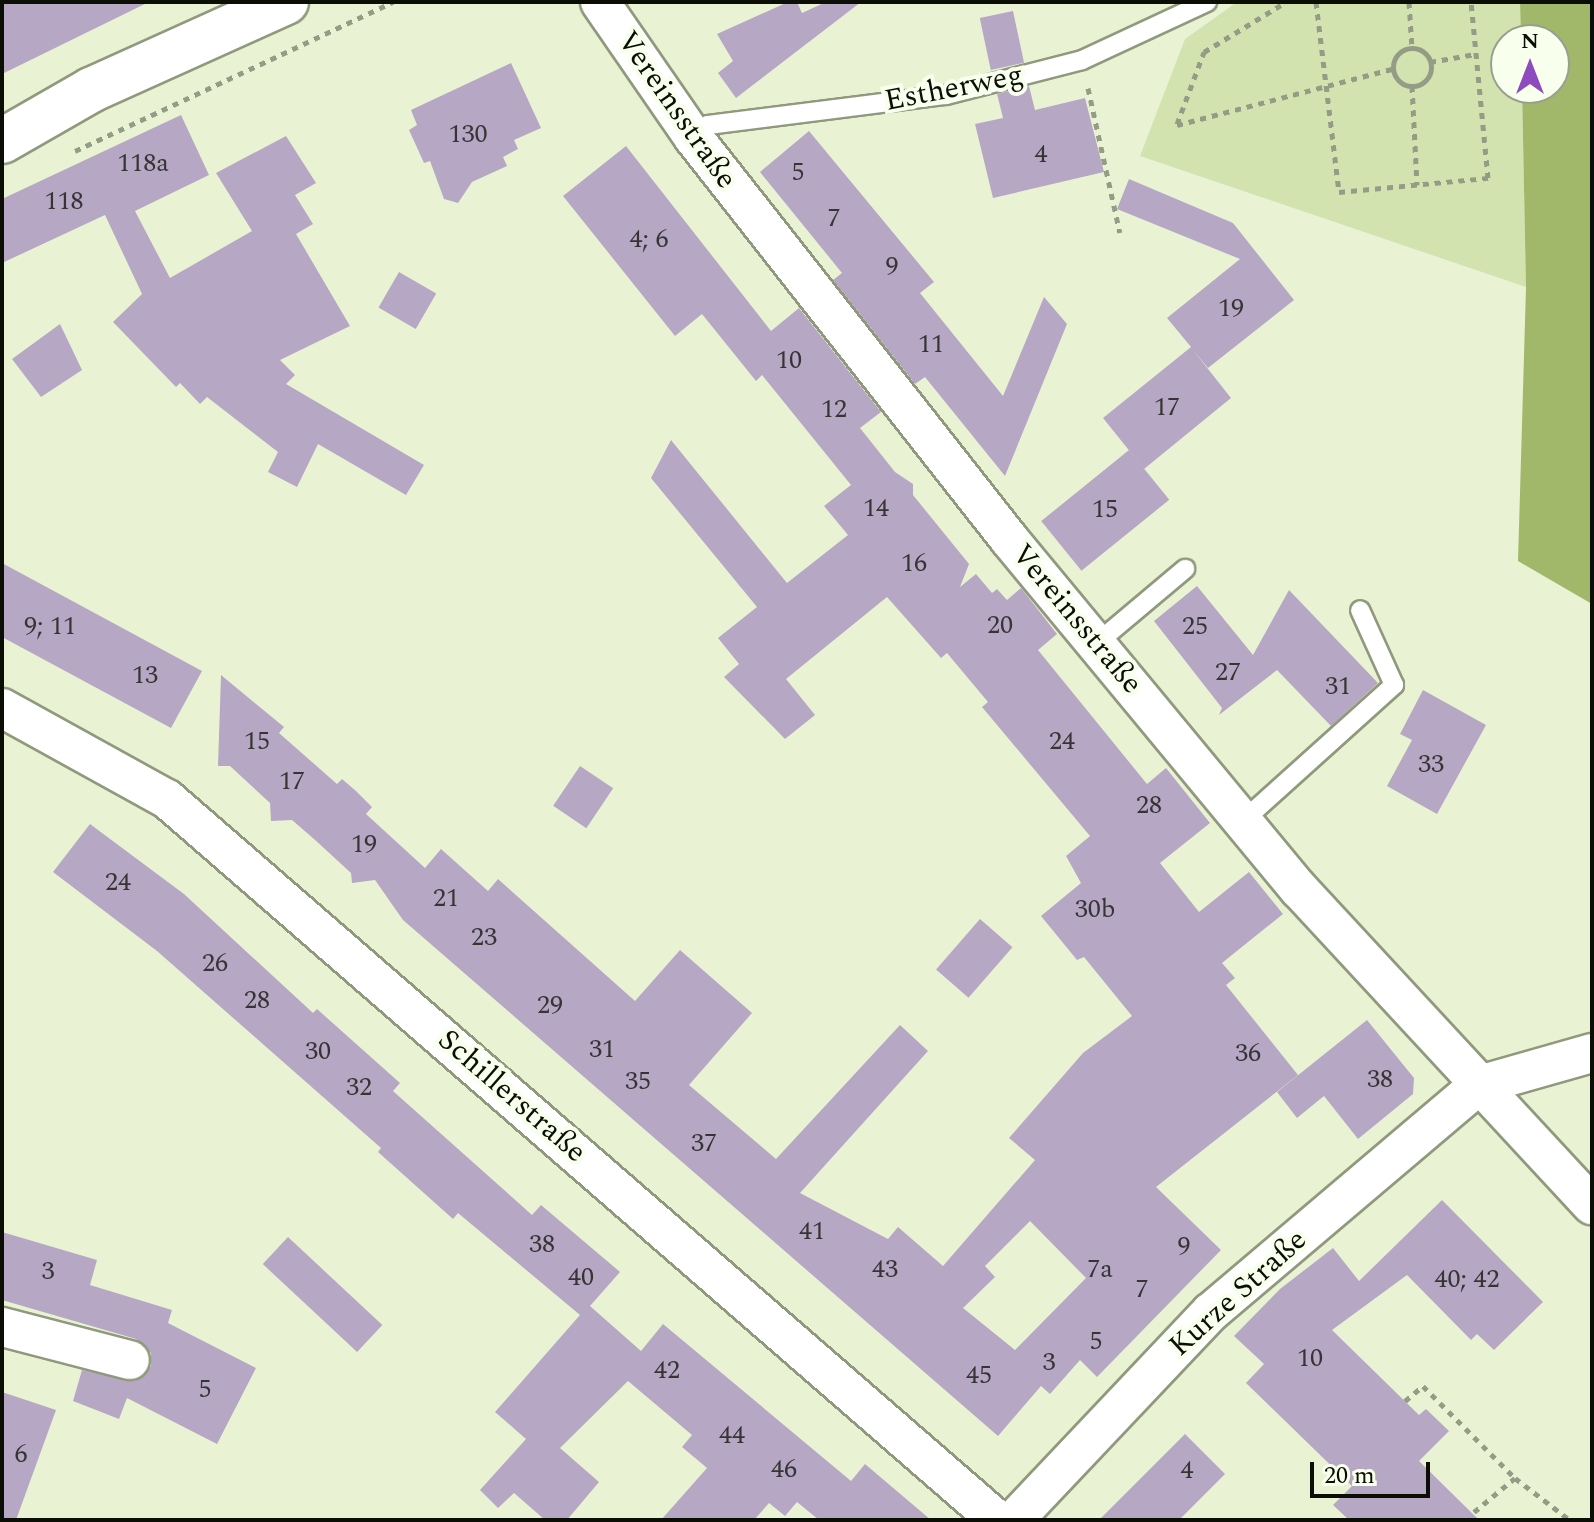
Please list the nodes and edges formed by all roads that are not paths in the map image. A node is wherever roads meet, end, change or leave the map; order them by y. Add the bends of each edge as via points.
1 (286, 2) edge
2 (600, 2) edge
3 (1207, 2) edge
4 (693, 137) junction
5 (2, 141) edge
6 (1185, 569) dead end
7 (1360, 610) dead end
8 (1098, 642) junction
9 (2, 708) edge
10 (1244, 820) junction
11 (1592, 1053) edge
12 (1479, 1085) junction
13 (1592, 1205) edge
14 (2, 1327) edge
15 (130, 1360) dead end
16 (997, 1520) edge
17 (1014, 1520) edge

1 - 5 main road via 91,90
2 - 4 street, Vereinsstraße
3 - 4 lane, Estherweg via 1082,60 946,95 708,125
4 - 8 street, Vereinsstraße via 1009,539
6 - 8 lane
7 - 10 lane via 1394,685
8 - 10 street, Vereinsstraße
9 - 16 street, Schillerstraße via 167,799
10 - 12 street, Vereinsstraße via 1299,889
11 - 12 street
12 - 13 street, Vereinsstraße
12 - 17 street, Kurze Straße via 1211,1312
14 - 15 street

